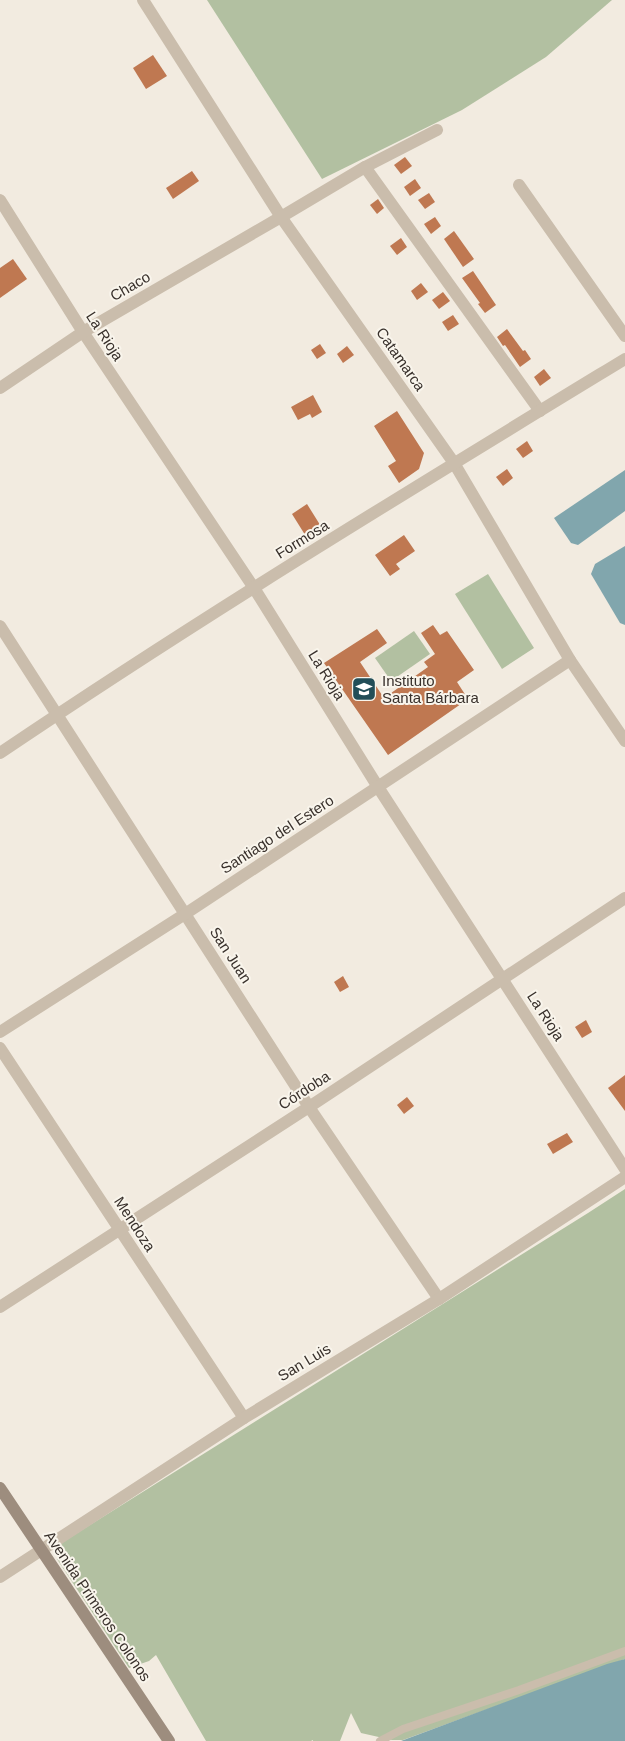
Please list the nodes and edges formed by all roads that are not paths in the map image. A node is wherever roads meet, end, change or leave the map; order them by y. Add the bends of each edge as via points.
1 (143, 0) edge
2 (437, 130) dead end
3 (364, 166) junction
4 (519, 185) dead end
5 (0, 200) edge
6 (281, 217) junction
7 (82, 332) junction
8 (625, 336) edge
9 (625, 359) edge
10 (0, 388) edge
11 (540, 411) junction
12 (454, 463) junction
13 (254, 588) junction
14 (0, 626) edge
15 (570, 660) junction
16 (57, 715) junction
17 (625, 741) edge
18 (0, 753) edge
19 (378, 787) junction
20 (625, 898) edge
21 (185, 914) junction
22 (502, 979) junction
23 (0, 1032) edge
24 (0, 1048) edge
25 (309, 1107) junction
26 (625, 1169) edge
27 (625, 1177) edge
28 (120, 1230) junction
29 (439, 1300) junction
30 (0, 1307) edge
31 (244, 1418) junction
32 (0, 1488) edge
33 (41, 1550) junction
34 (0, 1577) edge
35 (625, 1651) edge
36 (169, 1741) edge
37 (380, 1741) edge

1 - 6 street, Catamarca
2 - 3 street, Chaco
3 - 6 street, Chaco
3 - 11 street
4 - 8 street
5 - 7 street, La Rioja
6 - 7 street, Chaco
6 - 12 street, Catamarca
7 - 10 street, Chaco
7 - 13 street, La Rioja
9 - 11 street, Formosa
11 - 12 street, Formosa
12 - 13 street, Formosa
12 - 15 street, Catamarca
13 - 16 street, Formosa
13 - 19 street, La Rioja
14 - 16 street, San Juan
15 - 17 street, Catamarca
15 - 19 street, Santiago del Estero
16 - 18 street, Formosa
16 - 21 street, San Juan
19 - 21 street, Santiago del Estero
19 - 22 street, La Rioja
20 - 22 street, Córdoba
21 - 23 street, Santiago del Estero
21 - 25 street, San Juan
22 - 25 street, Córdoba
22 - 26 street, La Rioja
24 - 28 street, Mendoza
25 - 28 street, Córdoba
25 - 29 street, San Juan
27 - 29 street, San Luis
28 - 30 street, Córdoba
28 - 31 street, Mendoza
29 - 31 street, San Luis
31 - 33 street, San Luis
32 - 33 street, Avenida Primeros Colonos
33 - 34 street, San Luis
33 - 36 street, Avenida Primeros Colonos
35 - 37 lane via 402,1729

